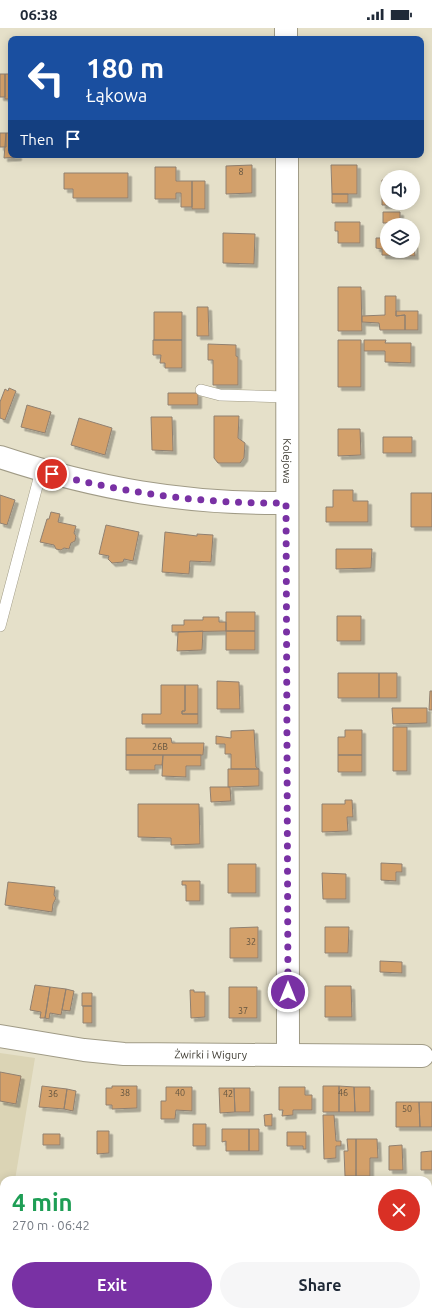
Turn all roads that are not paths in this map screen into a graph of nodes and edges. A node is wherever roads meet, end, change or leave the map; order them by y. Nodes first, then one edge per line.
1 (287, 158) edge
2 (201, 390) dead end
3 (286, 397) junction
4 (0, 457) edge
5 (41, 471) junction
6 (286, 503) junction
7 (0, 626) edge
8 (0, 1036) edge
9 (288, 1055) junction
10 (422, 1056) dead end

1 - 3 street, Kolejowa
2 - 3 lane
3 - 6 street, Kolejowa
4 - 5 street
5 - 6 street
5 - 7 lane
6 - 9 street, Kolejowa
8 - 9 street, Żwirki i Wigury
9 - 10 street, Żwirki i Wigury

